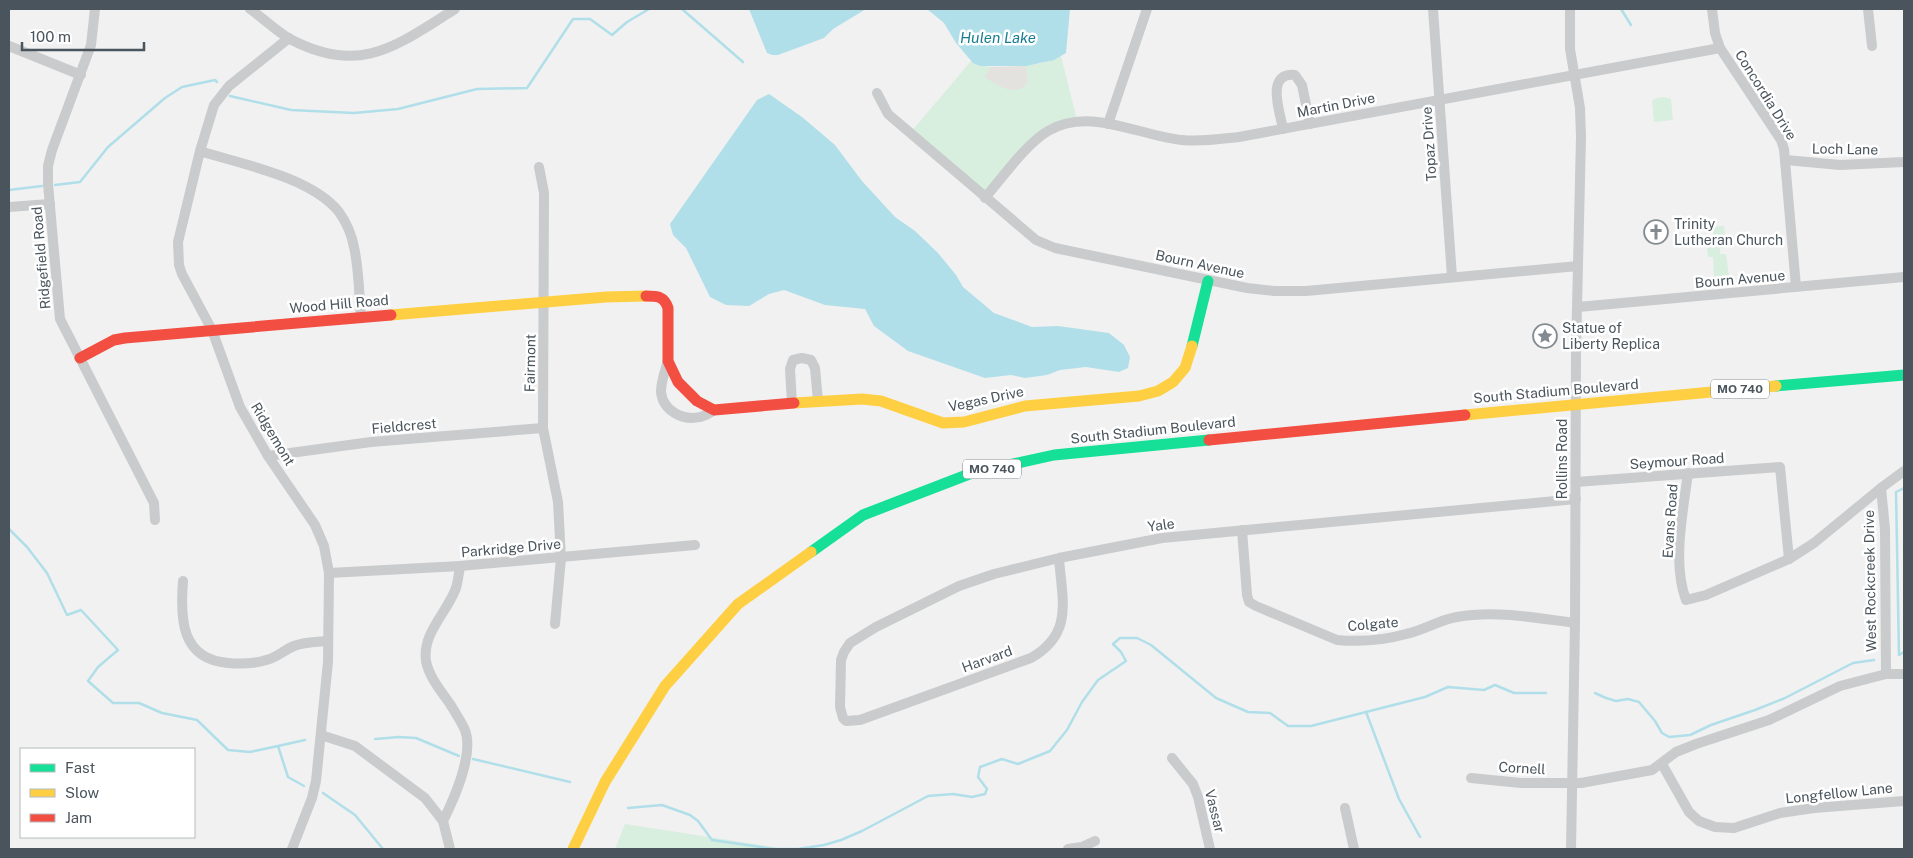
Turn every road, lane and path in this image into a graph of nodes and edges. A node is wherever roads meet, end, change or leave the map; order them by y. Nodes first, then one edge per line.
1 (95, 9) edge
2 (250, 9) edge
3 (455, 9) edge
4 (1147, 9) edge
5 (1433, 9) edge
6 (1570, 9) edge
7 (1712, 9) edge
8 (1868, 9) edge
9 (289, 38) junction
10 (9, 46) edge
11 (1872, 46) dead end
12 (1720, 48) junction
13 (81, 75) junction
14 (1574, 75) junction
15 (877, 93) dead end
16 (1440, 99) junction
17 (1108, 124) junction
18 (1310, 124) junction
19 (1283, 129) junction
20 (200, 151) junction
21 (1786, 160) junction
22 (1904, 162) edge
23 (539, 167) dead end
24 (985, 198) junction
25 (50, 204) junction
26 (9, 207) edge
27 (1578, 266) junction
28 (1452, 277) junction
29 (1904, 277) edge
30 (1208, 281) junction
31 (1796, 287) junction
32 (544, 303) junction
33 (1578, 307) junction
34 (361, 316) junction
35 (212, 330) junction
36 (80, 358) junction
37 (668, 361) junction
38 (1904, 375) edge
39 (818, 401) junction
40 (792, 403) junction
41 (1576, 404) junction
42 (714, 410) junction
43 (543, 428) junction
44 (268, 456) junction
45 (1904, 471) edge
46 (1688, 473) junction
47 (1576, 482) junction
48 (1881, 488) junction
49 (1576, 498) junction
50 (156, 520) dead end
51 (1242, 530) junction
52 (695, 545) dead end
53 (561, 558) junction
54 (1060, 558) junction
55 (1789, 559) junction
56 (460, 566) junction
57 (329, 573) junction
58 (183, 580) dead end
59 (1575, 623) junction
60 (556, 624) dead end
61 (328, 641) junction
62 (1886, 674) junction
63 (1904, 674) edge
64 (846, 721) joint
65 (321, 735) junction
66 (1172, 758) dead end
67 (1662, 764) junction
68 (1471, 778) dead end
69 (1572, 783) junction
70 (1904, 800) edge
71 (1345, 808) dead end
72 (443, 821) junction
73 (1094, 841) dead end
74 (292, 849) edge
75 (450, 849) edge
76 (573, 849) edge
77 (1068, 849) edge
78 (1210, 849) edge
79 (1354, 849) edge
80 (1571, 849) edge

1 - 13 street, Ridgefield Road
2 - 9 street
3 - 9 street
4 - 17 street
5 - 16 street, Topaz Drive
6 - 14 street, Rollins Road
7 - 12 street, Concordia Drive
8 - 11 street
9 - 20 street, Ridgemont
10 - 13 street
12 - 14 street, Martin Drive
12 - 21 street, Concordia Drive
13 - 25 street, Ridgefield Road
14 - 16 street, Martin Drive
14 - 27 street, Rollins Road
15 - 24 street, Bourn Avenue
16 - 18 street, Martin Drive
16 - 28 street, Topaz Drive
17 - 19 street, Martin Drive
17 - 24 street, Martin Drive
18 - 19 street, Martin Drive
18 - 19 street
20 - 34 street
20 - 35 street, Ridgemont
21 - 22 street, Loch Lane
21 - 31 street, Concordia Drive
23 - 32 street, Fairmont
24 - 30 street, Bourn Avenue
25 - 26 street
25 - 36 street, Ridgefield Road
27 - 28 street, Bourn Avenue
27 - 33 street, Rollins Road
28 - 30 street, Bourn Avenue
29 - 31 street, Bourn Avenue
30 - 39 main road, Vegas Drive
31 - 33 street, Bourn Avenue
32 - 34 main road, Wood Hill Road
32 - 37 main road, Wood Hill Road
32 - 43 street, Fairmont
33 - 41 street, Rollins Road
34 - 35 main road, Wood Hill Road
35 - 36 main road, Wood Hill Road
35 - 44 street, Ridgemont
36 - 50 street, Ridgefield Road
37 - 42 main road
37 - 42 street
38 - 41 main road, South Stadium Boulevard / MO 740
39 - 40 main road, Vegas Drive
39 - 40 street
40 - 42 main road, Vegas Drive
41 - 47 street, Rollins Road
41 - 76 main road, South Stadium Boulevard / MO 740
43 - 44 street, Fieldcrest
43 - 53 street, Fairmont
44 - 57 street, Ridgemont
45 - 48 street
46 - 47 street, Seymour Road
46 - 55 street, Seymour Road
46 - 55 street, Evans Road
47 - 49 street, Rollins Road
48 - 55 street
48 - 62 street, West Rockcreek Drive
49 - 51 street, Yale
49 - 59 street, Rollins Road
51 - 54 street, Yale
51 - 59 street, Colgate
52 - 53 street, Parkridge Drive
53 - 56 street, Parkridge Drive
53 - 60 street, Fairmont
54 - 64 street, Harvard
54 - 64 street, Yale
56 - 57 street, Parkridge Drive
56 - 72 street
57 - 61 street, Ridgemont
58 - 61 street
59 - 69 street, Rollins Road
61 - 65 street, Ridgemont
62 - 63 street, Cornell
62 - 67 street, Cornell
65 - 72 street
65 - 74 street, Ridgemont
66 - 78 street, Vassar
67 - 69 street, Cornell
67 - 70 street, Longfellow Lane
68 - 69 street, Cornell
69 - 80 street, Rollins Road
71 - 79 street
72 - 75 street
73 - 77 street

